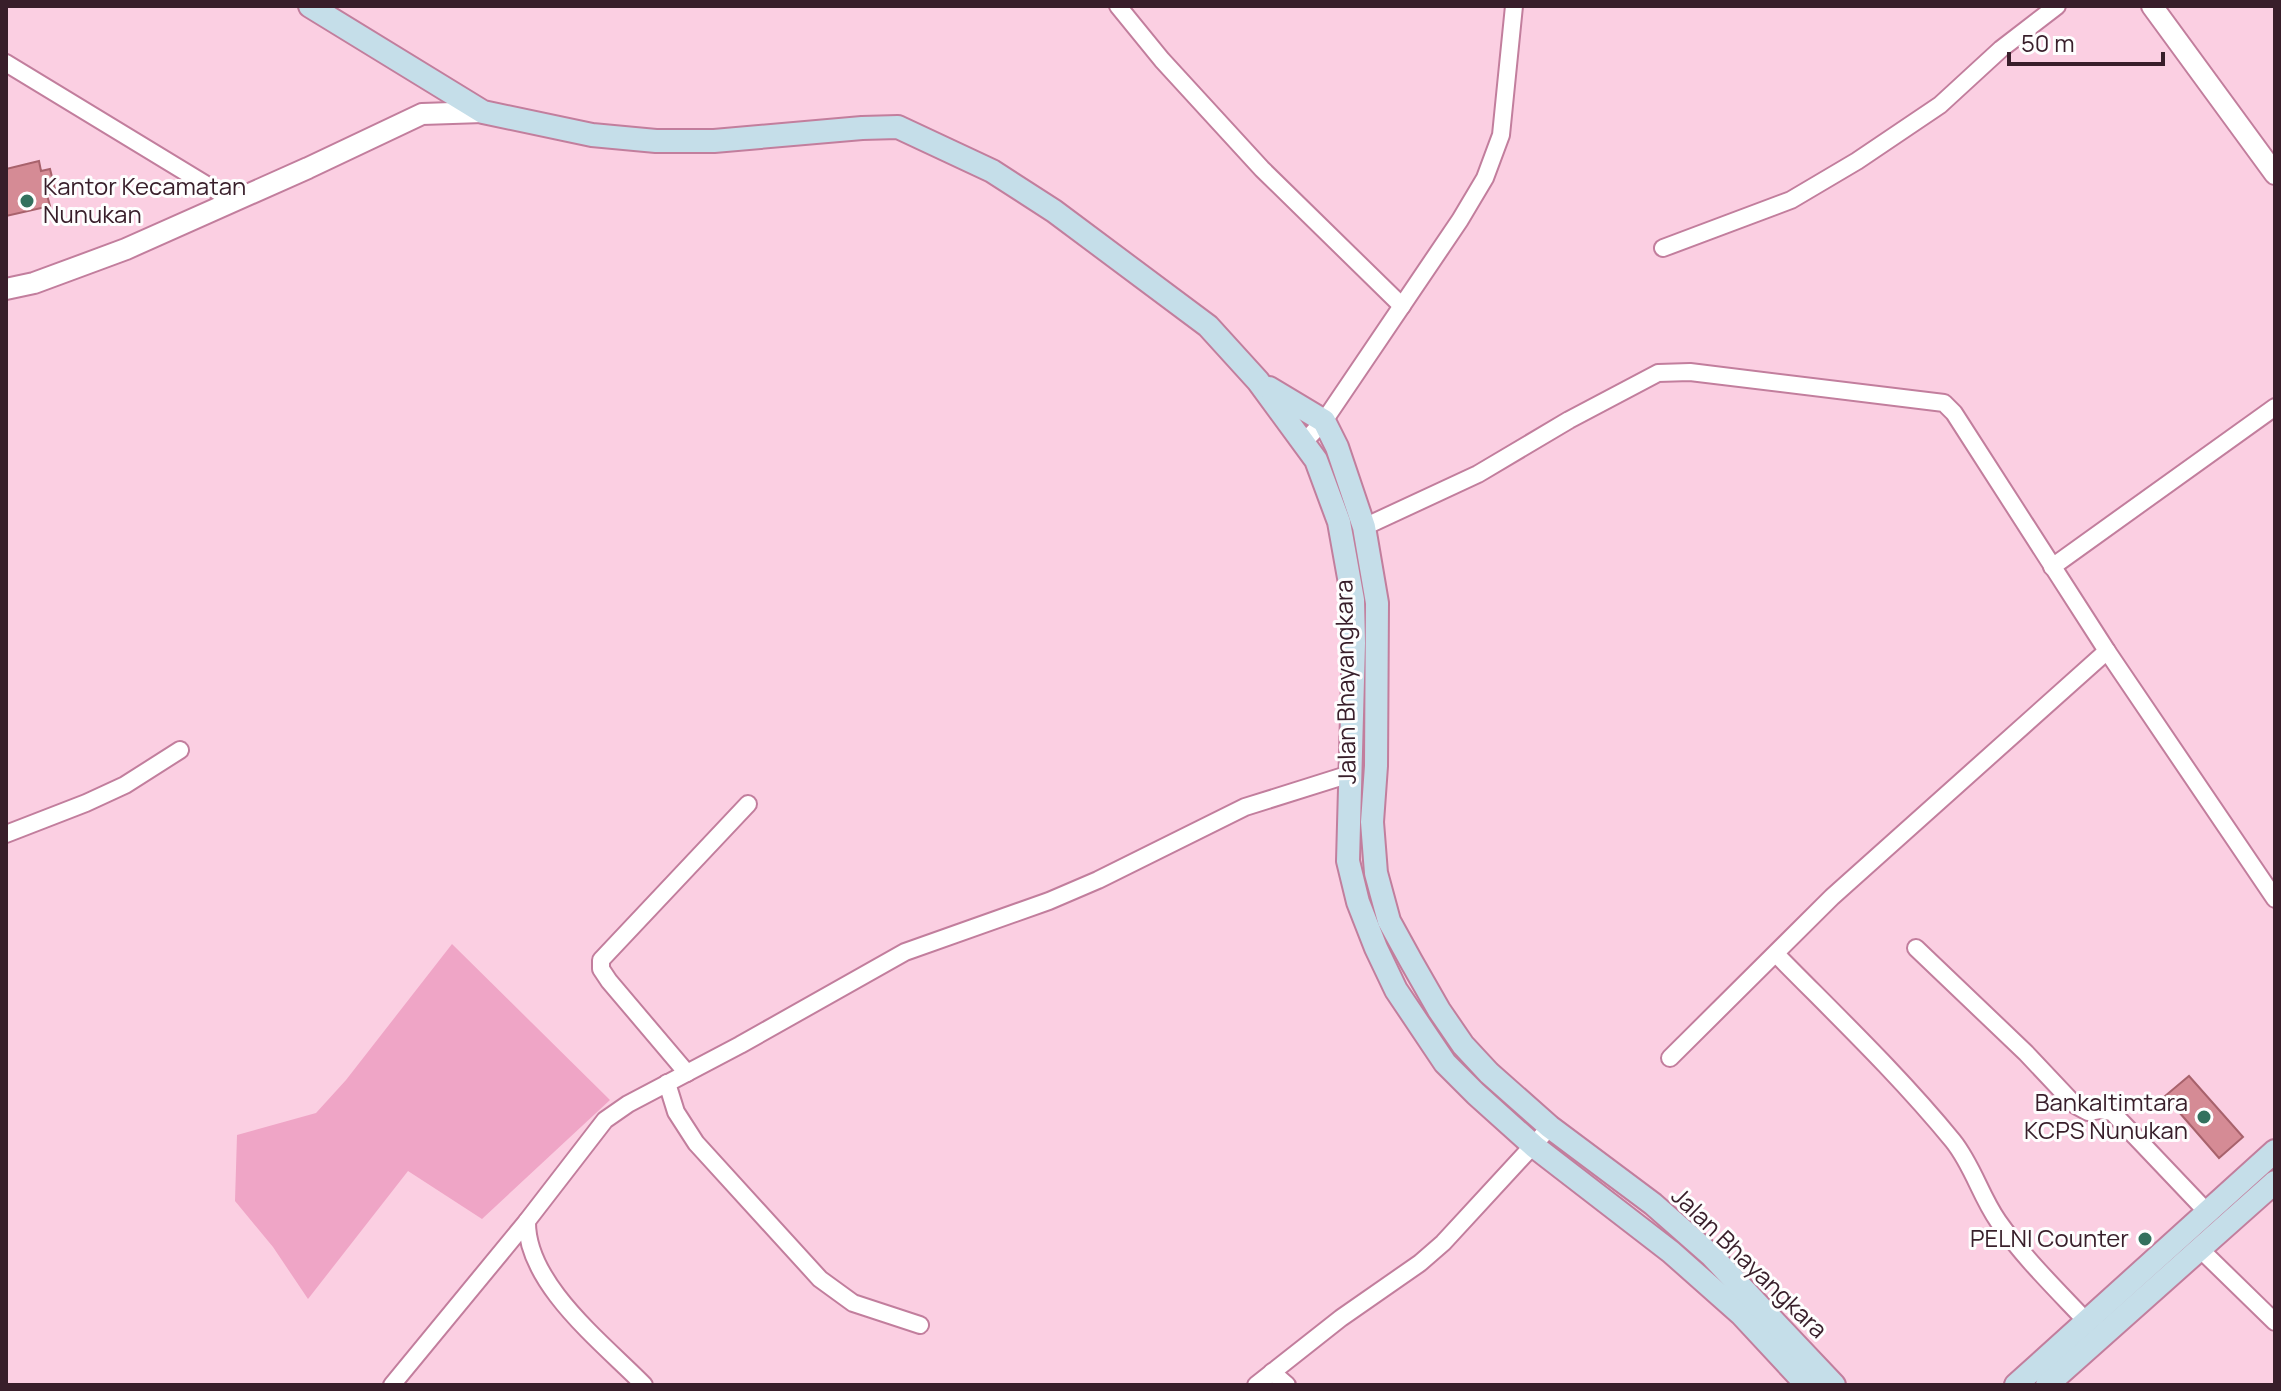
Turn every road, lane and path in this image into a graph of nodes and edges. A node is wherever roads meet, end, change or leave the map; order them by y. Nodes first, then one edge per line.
1 (310, 6) edge
2 (1118, 6) edge
3 (1514, 6) edge
4 (2057, 6) edge
5 (2152, 6) edge
6 (6, 63) edge
7 (483, 112) junction
8 (2275, 174) edge
9 (233, 201) junction
10 (1663, 248) dead end
11 (6, 289) edge
12 (1402, 306) junction
13 (1258, 381) junction
14 (2275, 407) edge
15 (1324, 421) junction
16 (1304, 442) junction
17 (1364, 527) junction
18 (2052, 567) junction
19 (2107, 651) junction
20 (180, 750) dead end
21 (1350, 774) junction
22 (748, 804) dead end
23 (6, 834) edge
24 (2275, 899) edge
25 (1916, 948) dead end
26 (1776, 954) junction
27 (1670, 1058) dead end
28 (687, 1073) junction
29 (667, 1083) junction
30 (1550, 1127) junction
31 (1535, 1147) junction
32 (2275, 1151) edge
33 (2275, 1182) edge
34 (2208, 1213) junction
35 (527, 1221) junction
36 (2199, 1248) junction
37 (2087, 1322) junction
38 (2275, 1322) edge
39 (920, 1325) dead end
40 (1272, 1372) junction
41 (2043, 1379) edge
42 (392, 1385) edge
43 (644, 1385) edge
44 (1256, 1385) edge
45 (1287, 1385) edge
46 (1807, 1385) edge
47 (1834, 1385) edge
48 (2016, 1385) edge

1 - 7 main road
2 - 12 street
3 - 12 street
4 - 10 street
5 - 8 street
6 - 9 street
7 - 9 street
7 - 13 main road
9 - 11 street
12 - 15 street
13 - 15 main road
13 - 16 main road, Jalan Bhayangkara
14 - 18 street
15 - 16 street
15 - 17 main road, Jalan Bhayangkara
16 - 21 main road, Jalan Bhayangkara
17 - 18 street
17 - 30 main road, Jalan Bhayangkara
18 - 19 street
19 - 24 street
19 - 26 street
20 - 23 street
21 - 28 street
21 - 31 main road, Jalan Bhayangkara
22 - 28 street
25 - 34 street
26 - 27 street
26 - 37 street
28 - 29 street
29 - 35 street
29 - 39 street
30 - 31 street
30 - 47 main road, Jalan Bhayangkara
31 - 40 street
31 - 46 main road, Jalan Bhayangkara
32 - 34 main road
33 - 36 main road
34 - 37 main road
35 - 42 street
35 - 43 street
36 - 38 street
36 - 41 main road
37 - 41 main road
40 - 44 street
40 - 45 street
41 - 48 main road

